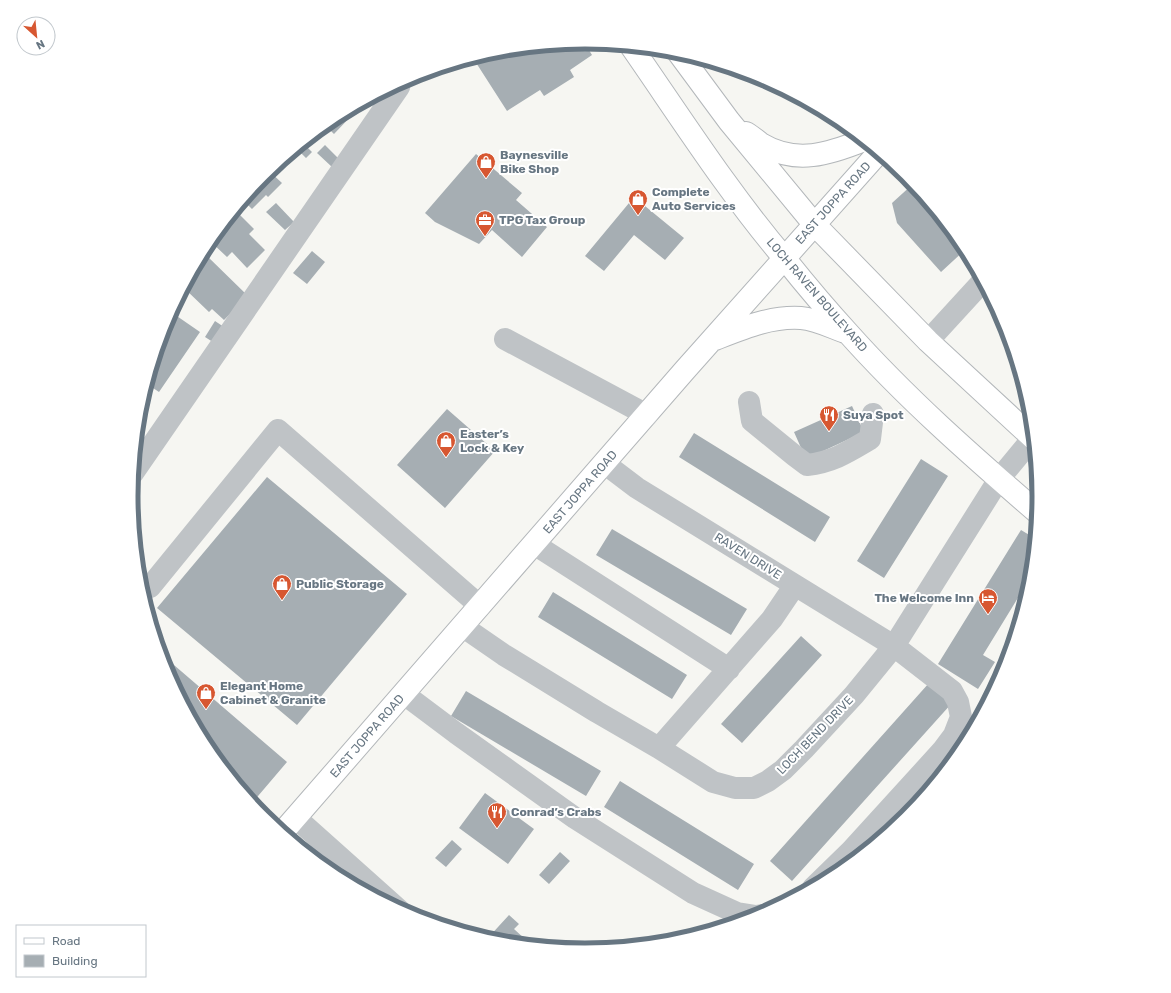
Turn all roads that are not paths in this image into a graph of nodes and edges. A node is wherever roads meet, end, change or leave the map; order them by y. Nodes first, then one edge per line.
1 (635, 52) edge
2 (684, 60) edge
3 (396, 91) edge
4 (729, 121) junction
5 (859, 142) edge
6 (876, 156) edge
7 (814, 224) junction
8 (784, 259) junction
9 (979, 285) edge
10 (848, 333) junction
11 (505, 339) dead end
12 (711, 341) junction
13 (928, 341) junction
14 (749, 402) dead end
15 (873, 414) dead end
16 (647, 415) junction
17 (1028, 435) edge
18 (1030, 443) edge
19 (604, 463) junction
20 (139, 464) edge
21 (998, 479) junction
22 (1033, 508) edge
23 (534, 544) junction
24 (795, 585) junction
25 (150, 587) dead end
26 (480, 606) junction
27 (462, 626) junction
28 (894, 646) junction
29 (729, 669) junction
30 (404, 694) junction
31 (659, 748) junction
32 (289, 825) edge
33 (830, 871) edge
34 (373, 890) edge
35 (745, 914) edge

1 - 8 main road, LOCH RAVEN BOULEVARD
2 - 4 main road
3 - 20 street
4 - 5 main road
4 - 7 main road
6 - 7 main road, EAST JOPPA ROAD
7 - 8 main road, EAST JOPPA ROAD
7 - 13 main road
8 - 10 main road, LOCH RAVEN BOULEVARD
8 - 12 main road, EAST JOPPA ROAD
9 - 13 street
10 - 12 main road
10 - 21 main road, LOCH RAVEN BOULEVARD
11 - 16 street
12 - 16 main road, EAST JOPPA ROAD
13 - 17 main road
14 - 15 street
16 - 19 main road, EAST JOPPA ROAD
18 - 21 street, LOCH BEND DRIVE
19 - 23 main road, EAST JOPPA ROAD
19 - 24 street, RAVEN DRIVE
21 - 22 main road, LOCH RAVEN BOULEVARD
21 - 28 street, LOCH BEND DRIVE
23 - 26 main road, EAST JOPPA ROAD
23 - 29 street
24 - 28 street, RAVEN DRIVE
24 - 29 street
25 - 26 street
26 - 27 main road, EAST JOPPA ROAD
27 - 30 main road, EAST JOPPA ROAD
27 - 31 street, LOCH BEND DRIVE
28 - 31 street, LOCH BEND DRIVE
28 - 33 street, RAVEN DRIVE
29 - 31 street
30 - 32 main road, EAST JOPPA ROAD
30 - 35 street
32 - 34 street

